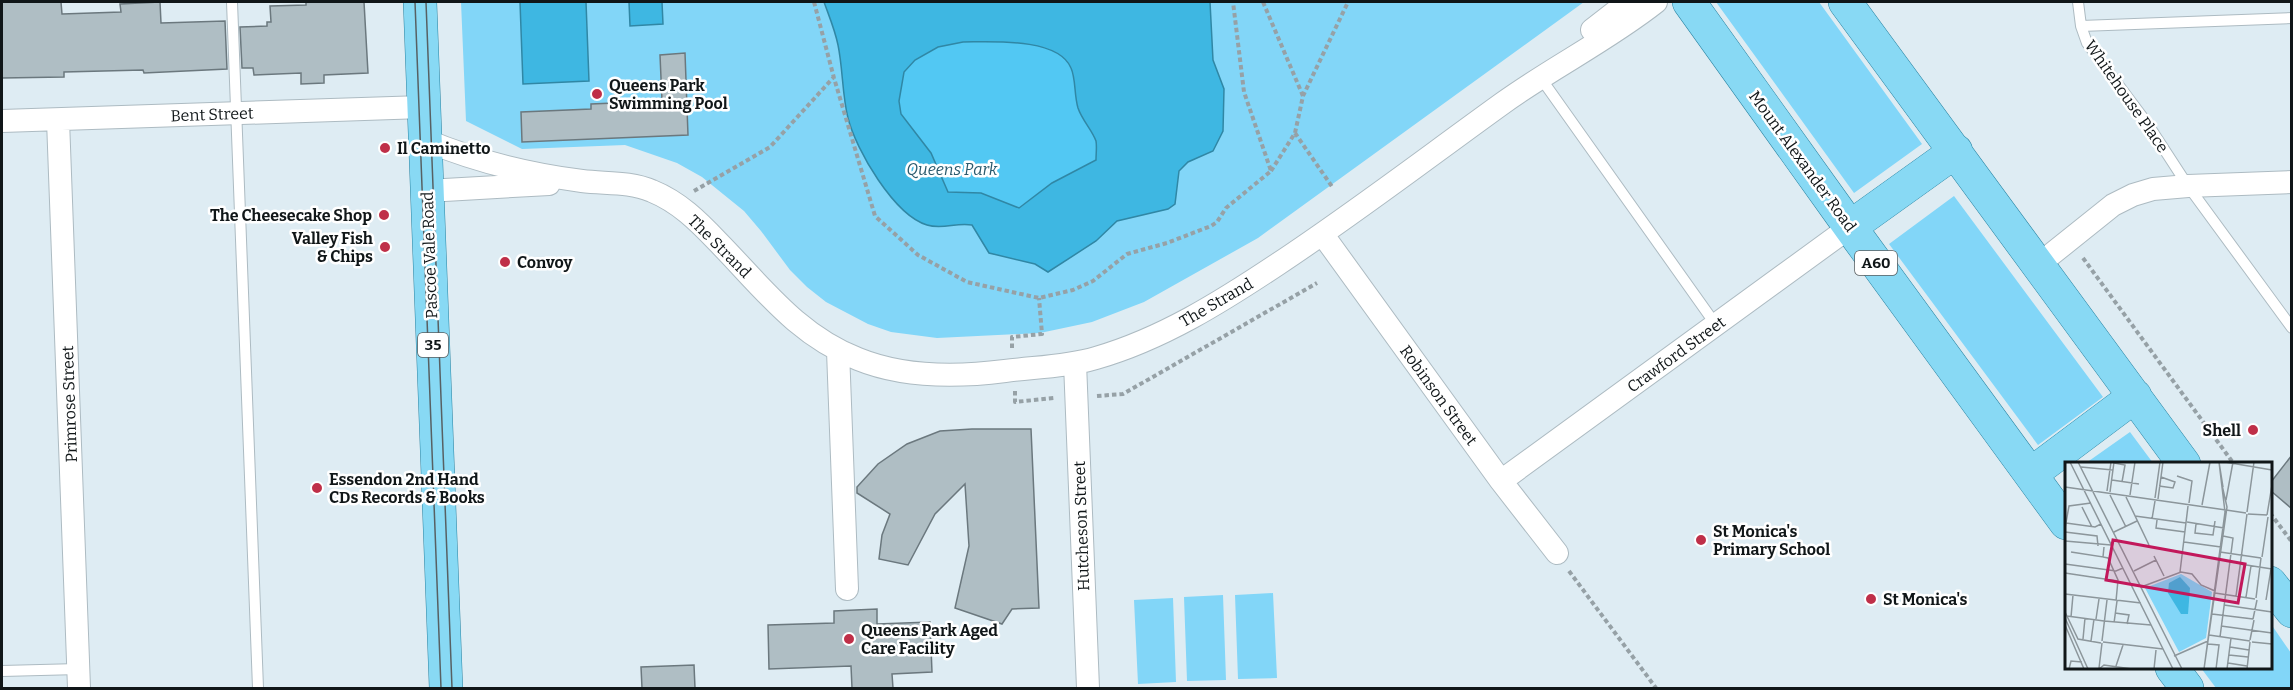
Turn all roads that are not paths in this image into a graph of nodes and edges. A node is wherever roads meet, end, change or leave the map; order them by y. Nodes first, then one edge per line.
1 (232, 2) edge
2 (420, 2) edge
3 (1628, 2) edge
4 (1656, 2) edge
5 (1689, 2) edge
6 (1845, 2) edge
7 (2078, 2) edge
8 (2292, 18) edge
9 (2081, 26) junction
10 (1540, 77) junction
11 (423, 107) junction
12 (236, 113) junction
13 (58, 120) junction
14 (2, 122) edge
15 (425, 140) junction
16 (1956, 151) junction
17 (583, 181) junction
18 (2292, 182) edge
19 (2188, 186) junction
20 (427, 191) junction
21 (1850, 227) junction
22 (1323, 235) junction
23 (2038, 264) junction
24 (1716, 325) junction
25 (2292, 328) edge
26 (838, 351) junction
27 (1075, 363) junction
28 (2135, 396) junction
29 (2183, 462) edge
30 (2031, 474) junction
31 (1501, 480) junction
32 (2065, 520) edge
33 (1557, 553) road end
34 (2272, 584) edge
35 (848, 589) dead end
36 (2292, 611) edge
37 (2173, 669) edge
38 (2, 671) edge
39 (79, 679) edge
40 (258, 688) edge
41 (446, 688) edge
42 (1088, 688) edge
43 (2187, 688) edge

1 - 12 lane
2 - 11 main road, Pascoe Vale Road / 35
3 - 10 street, The Strand
4 - 10 street, The Strand
5 - 21 main road, Mount Alexander Road / A60
6 - 16 main road
7 - 9 lane, Whitehouse Place
8 - 9 lane
9 - 19 lane, Whitehouse Place
10 - 22 street, The Strand
10 - 24 lane
11 - 12 street, Bent Street
11 - 15 main road, Pascoe Vale Road / 35
12 - 13 street, Bent Street
12 - 40 lane
13 - 14 street, Bent Street
13 - 39 street, Primrose Street
15 - 17 street, The Strand
15 - 20 main road, Pascoe Vale Road / 35
16 - 21 main road
16 - 23 main road
17 - 20 street, The Strand
17 - 26 street, The Strand
18 - 19 street
19 - 23 street
19 - 25 lane, Whitehouse Place
20 - 41 main road, Pascoe Vale Road / 35
21 - 24 street, Crawford Street
21 - 30 main road, Mount Alexander Road / A60
22 - 27 street, The Strand
22 - 31 street, Robinson Street
23 - 28 main road
24 - 31 street, Crawford Street
26 - 27 street, The Strand
26 - 35 street
27 - 42 street, Hutcheson Street
28 - 29 main road
28 - 30 main road
30 - 32 main road, Mount Alexander Road / A60
31 - 33 street, Robinson Street
34 - 36 main road
37 - 43 main road
38 - 39 lane

